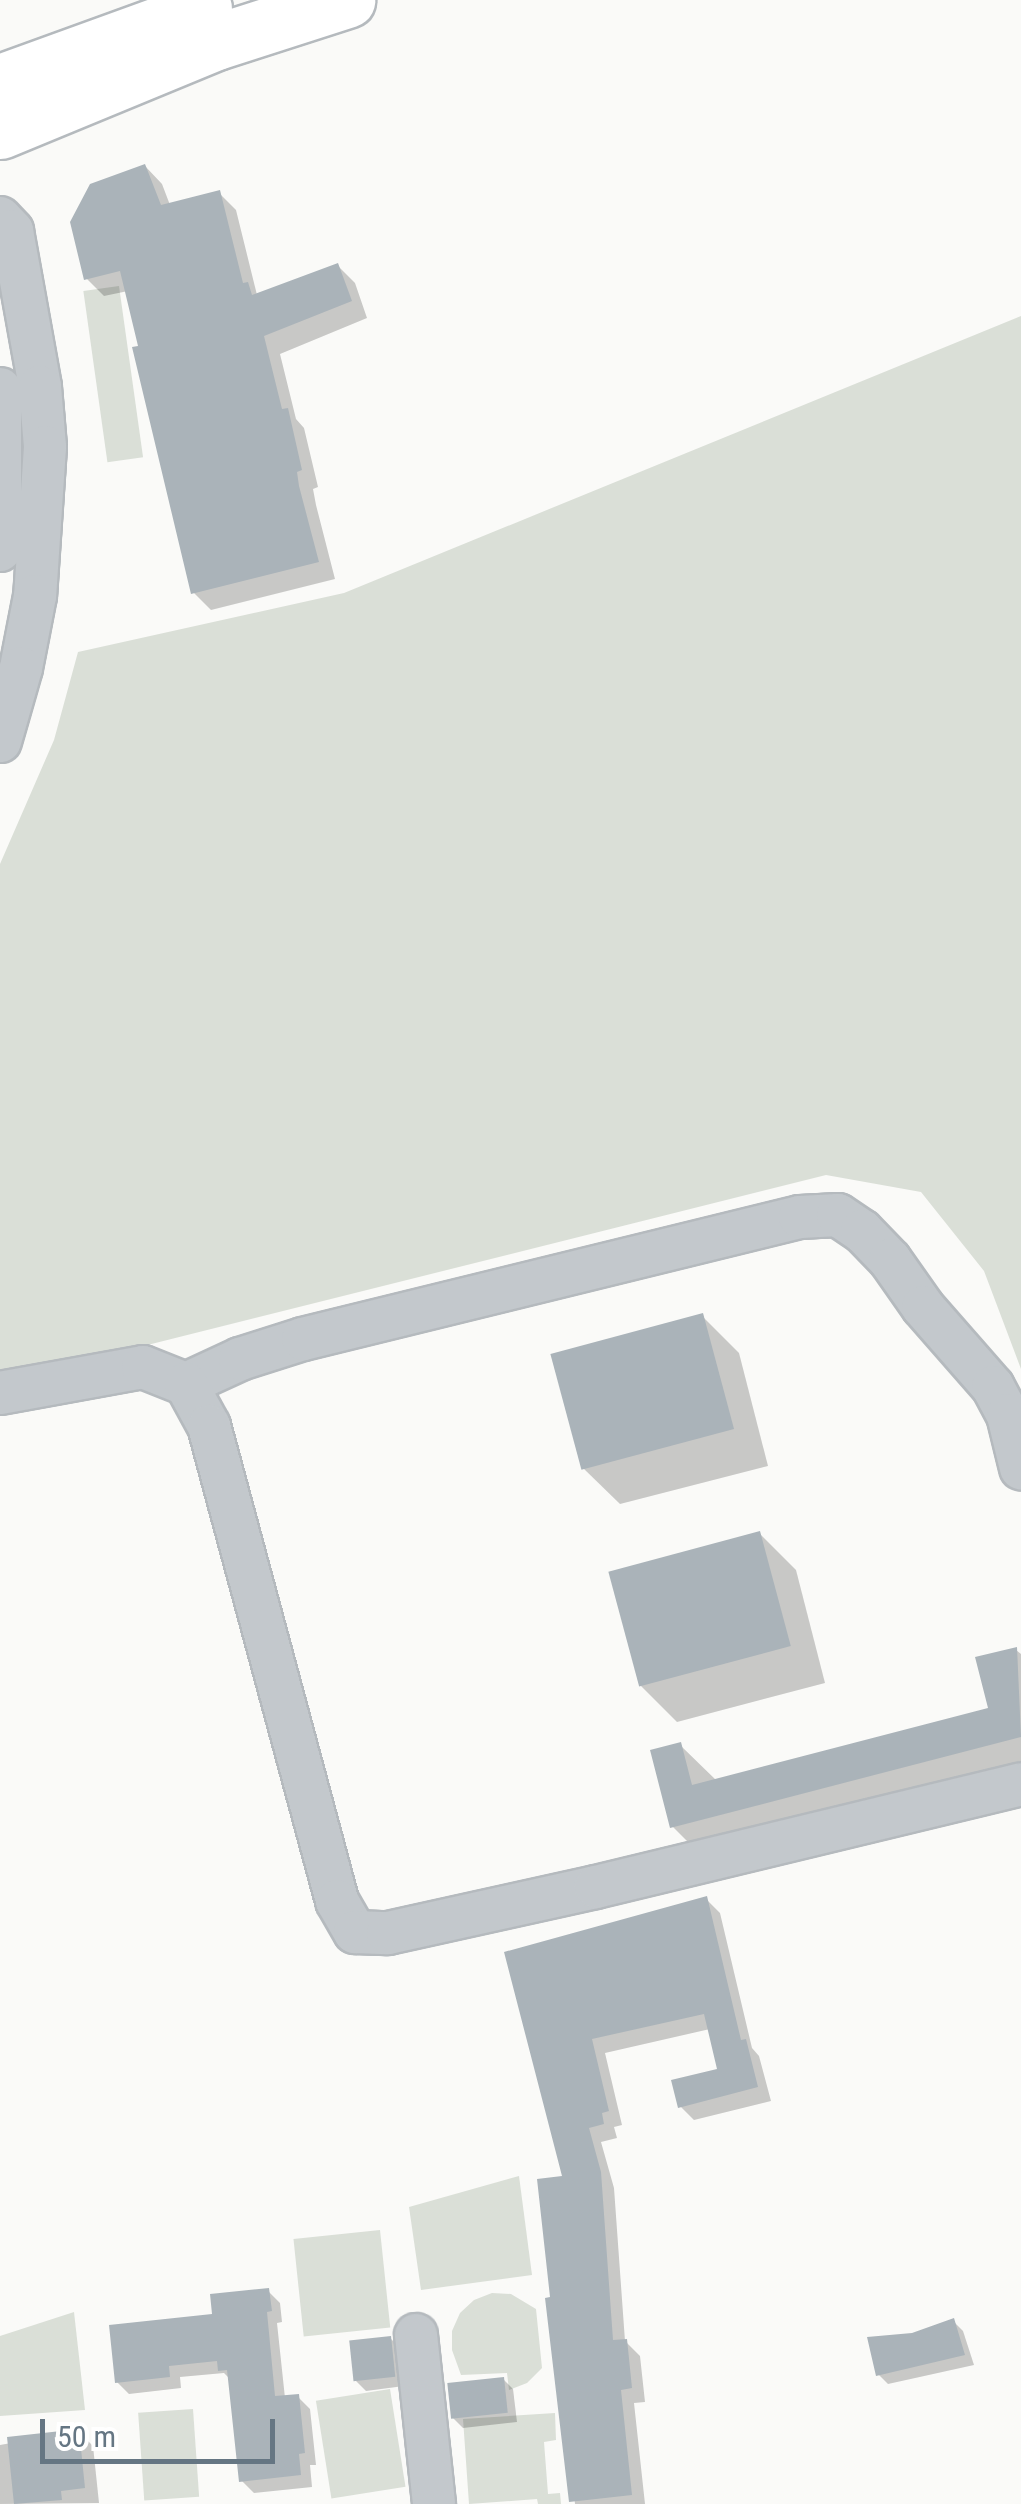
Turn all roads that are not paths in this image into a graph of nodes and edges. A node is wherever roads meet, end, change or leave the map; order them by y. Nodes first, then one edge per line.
1 (231, 0) edge
2 (347, 0) edge
3 (0, 82) edge
4 (0, 130) edge
5 (0, 218) edge
6 (0, 389) edge
7 (0, 550) edge
8 (0, 740) edge
9 (186, 1384) junction
10 (0, 1393) edge
11 (1021, 1468) edge
12 (1021, 1784) edge
13 (416, 2336) dead end
14 (434, 2504) edge

1 - 3 main road
2 - 4 main road
5 - 8 street
6 - 7 street
9 - 10 street
9 - 11 street
9 - 12 street
13 - 14 street

